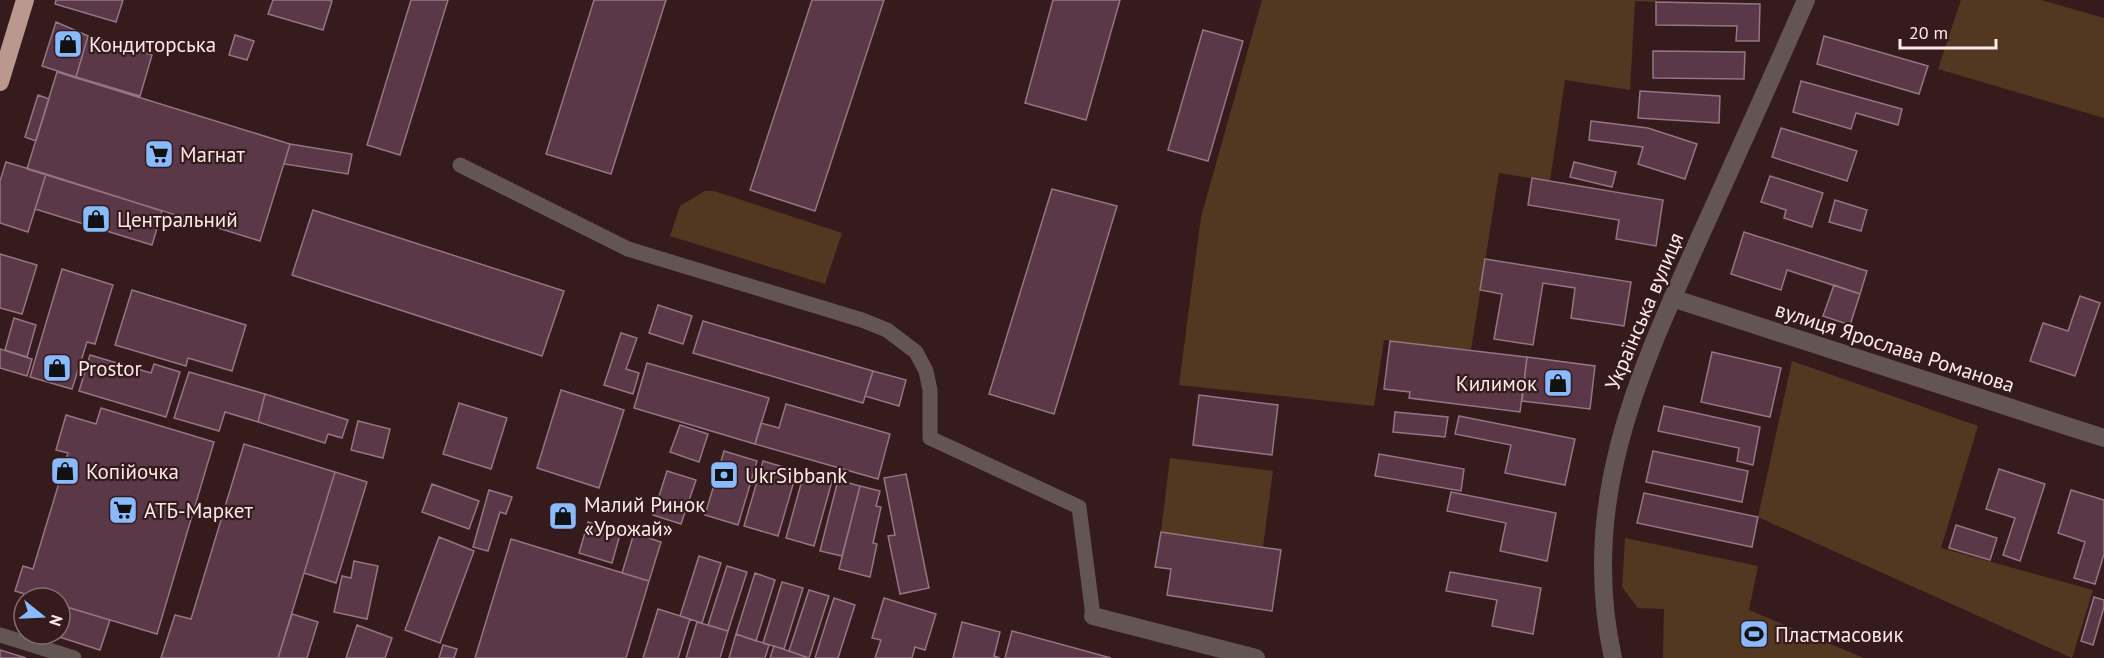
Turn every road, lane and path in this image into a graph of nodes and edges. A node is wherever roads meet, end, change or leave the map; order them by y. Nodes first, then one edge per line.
1 (25, 0) edge
2 (1806, 0) edge
3 (0, 82) edge
4 (460, 165) dead end
5 (1672, 298) junction
6 (2104, 438) edge
7 (1093, 616) joint
8 (0, 634) edge
9 (74, 658) edge
10 (1256, 658) edge
11 (1613, 658) edge

1 - 3 highway
2 - 5 street, Українська вулиця
4 - 7 lane
5 - 6 street, вулиця Ярослава Романова
5 - 11 street, Українська вулиця
7 - 10 street
8 - 9 lane

